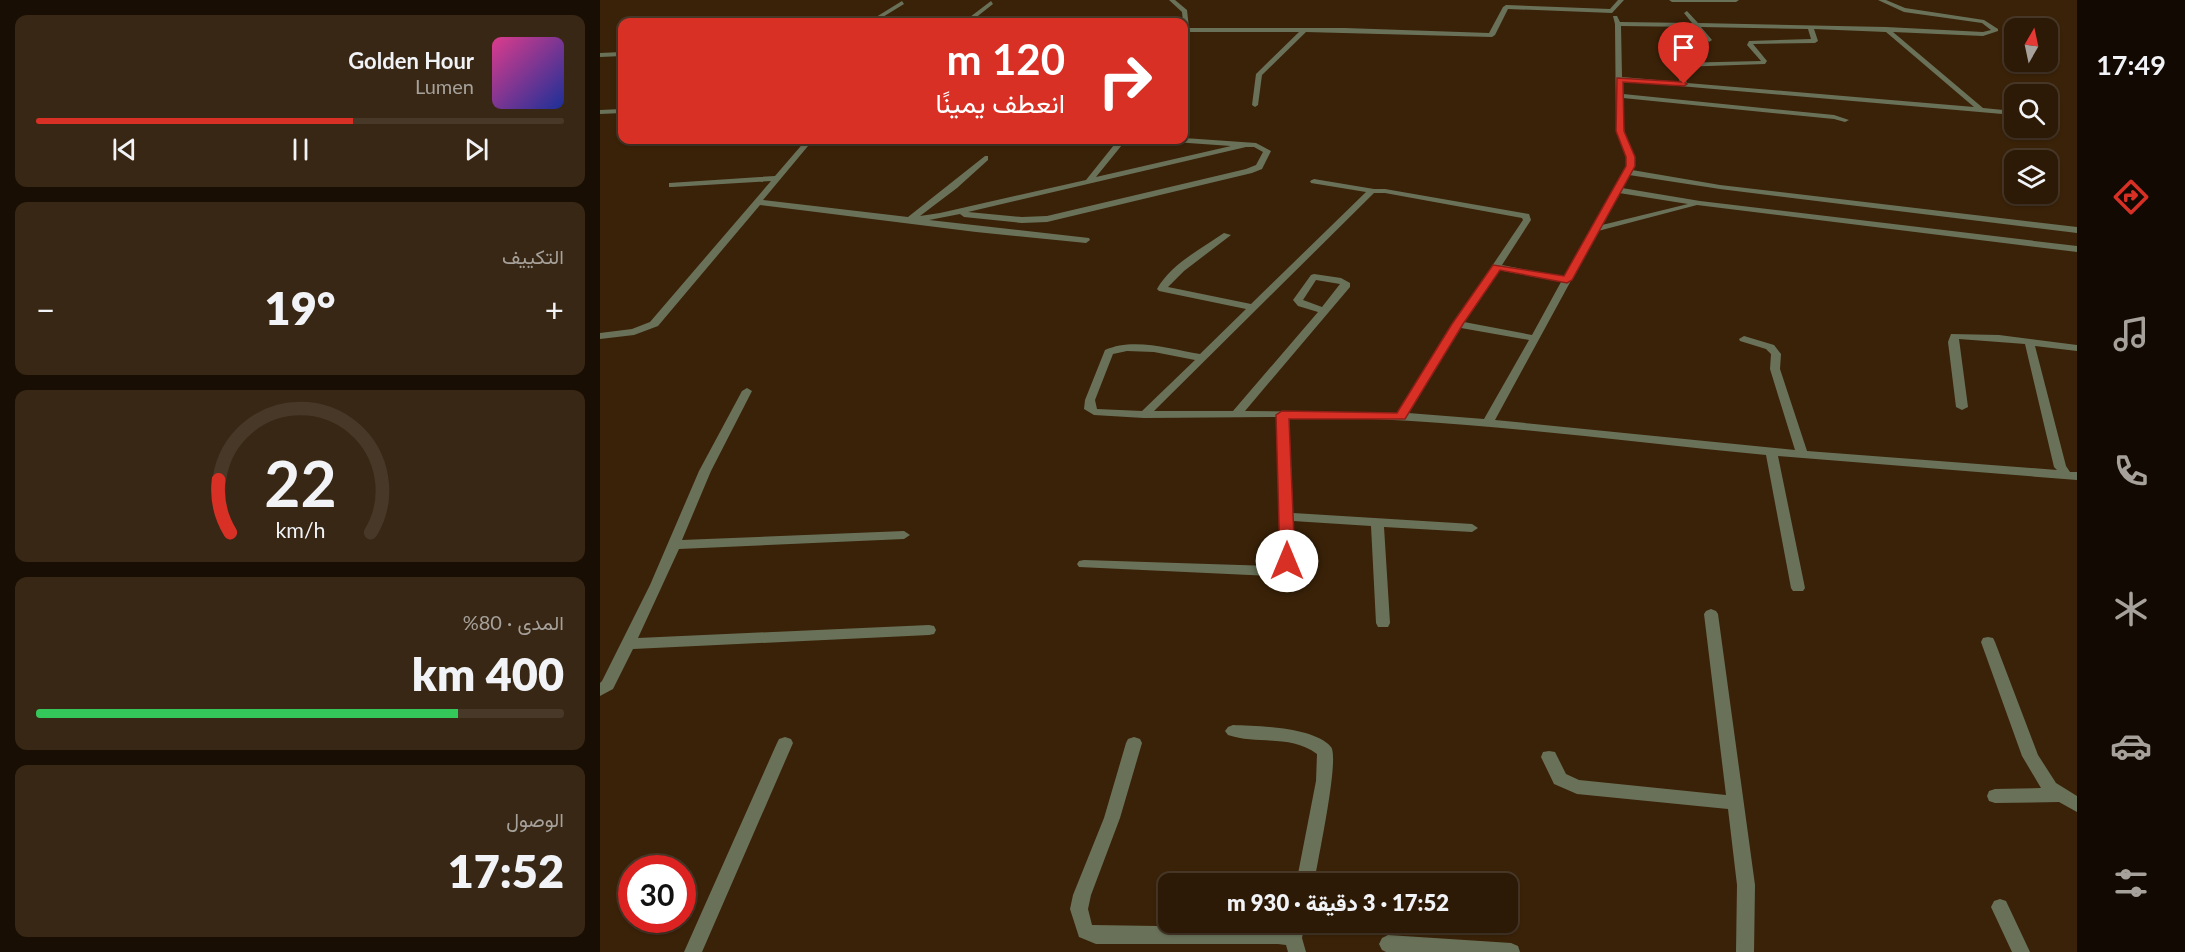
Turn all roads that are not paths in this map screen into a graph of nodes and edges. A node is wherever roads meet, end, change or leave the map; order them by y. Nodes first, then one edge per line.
1 (1172, 0) edge
2 (1621, 0) edge
3 (1672, 0) edge
4 (1736, 0) edge
5 (1881, 0) edge
6 (902, 3) dead end
7 (991, 3) dead end
8 (1612, 11) junction
9 (1687, 13) dead end
10 (878, 18) edge
11 (972, 18) edge
12 (1185, 18) edge
13 (1618, 24) junction
14 (1699, 25) junction
15 (1810, 27) junction
16 (1188, 29) edge
17 (1886, 29) junction
18 (1304, 30) junction
19 (1709, 40) dead end
20 (618, 54) edge
21 (600, 55) edge
22 (1619, 79) junction
23 (1684, 84) junction
24 (1620, 96) junction
25 (1255, 105) dead end
26 (1981, 110) junction
27 (618, 111) edge
28 (600, 112) edge
29 (2004, 112) edge
30 (1845, 120) dead end
31 (1188, 141) edge
32 (807, 144) edge
33 (1119, 144) edge
34 (1248, 144) junction
35 (985, 158) dead end
36 (1628, 172) junction
37 (777, 178) junction
38 (1088, 182) junction
39 (1314, 182) dead end
40 (672, 185) dead end
41 (1619, 190) junction
42 (1374, 191) junction
43 (758, 202) junction
44 (1854, 202) junction
45 (1700, 203) junction
46 (954, 213) junction
47 (910, 220) junction
48 (1852, 222) junction
49 (1596, 229) junction
50 (2077, 230) edge
51 (1227, 235) dead end
52 (1086, 240) dead end
53 (2077, 249) edge
54 (1497, 267) junction
55 (1567, 280) junction
56 (1255, 308) junction
57 (1324, 311) junction
58 (1458, 324) junction
59 (600, 336) edge
60 (1534, 338) junction
61 (1744, 339) dead end
62 (2029, 341) junction
63 (2077, 348) edge
64 (1203, 358) junction
65 (747, 391) dead end
66 (1962, 407) dead end
67 (1237, 414) junction
68 (1144, 415) junction
69 (1282, 415) junction
70 (1401, 416) junction
71 (1488, 423) junction
72 (1771, 452) junction
73 (1802, 454) junction
74 (2071, 475) edge
75 (1287, 517) junction
76 (1377, 522) junction
77 (1472, 528) dead end
78 (904, 535) dead end
79 (675, 545) junction
80 (1084, 564) dead end
81 (1798, 588) dead end
82 (1711, 614) dead end
83 (1383, 623) dead end
84 (929, 630) dead end
85 (1988, 642) dead end
86 (627, 644) junction
87 (600, 690) edge
88 (1233, 731) dead end
89 (785, 743) dead end
90 (1134, 743) dead end
91 (1550, 757) dead end
92 (2060, 795) junction
93 (1995, 796) dead end
94 (1736, 803) junction
95 (2077, 805) edge
96 (1307, 873) edge
97 (2000, 907) dead end
98 (1295, 938) edge
99 (1388, 944) dead end
100 (693, 952) edge
101 (1511, 952) edge
102 (1745, 952) edge
103 (2021, 952) edge

1 - 12 street
2 - 8 street
3 - 4 street
5 - 17 street
6 - 10 street
7 - 11 street
8 - 13 street
8 - 18 street
9 - 14 street
13 - 14 street
13 - 22 street
14 - 15 street
14 - 19 street
15 - 17 street
15 - 23 street
16 - 18 street
17 - 26 street
18 - 25 street
20 - 21 street
22 - 23 street
22 - 24 street
23 - 26 street
24 - 30 street
24 - 36 street
26 - 29 street
27 - 28 street
31 - 34 street
32 - 37 street
33 - 38 street
34 - 38 street
34 - 46 street
35 - 47 street
36 - 41 street
36 - 44 street
37 - 40 street
37 - 43 street
38 - 46 street
39 - 42 street
41 - 45 street
41 - 49 street
42 - 54 street
42 - 56 street
43 - 47 street
43 - 59 street
44 - 48 street
44 - 50 street
45 - 48 street
45 - 49 street
46 - 47 street
47 - 52 street
48 - 53 street
49 - 55 street
51 - 56 street
54 - 55 street
54 - 58 street
55 - 60 street
56 - 64 street
57 - 57 street
57 - 67 street
58 - 60 street
58 - 70 street
60 - 71 street
61 - 73 street
62 - 63 street
62 - 66 street
62 - 74 street
64 - 68 street
64 - 68 street
65 - 79 street
67 - 68 street
67 - 69 street
69 - 70 street
69 - 75 street
70 - 71 street
71 - 72 street
72 - 73 street
72 - 81 street
73 - 74 street
75 - 76 street
75 - 80 street
76 - 77 street
76 - 83 street
78 - 79 street
79 - 86 street
82 - 94 street
84 - 86 street
85 - 92 street
86 - 87 street
88 - 96 street
89 - 100 street
90 - 98 street
91 - 94 street
92 - 93 street
92 - 95 street
94 - 102 street
97 - 103 street
99 - 101 street

